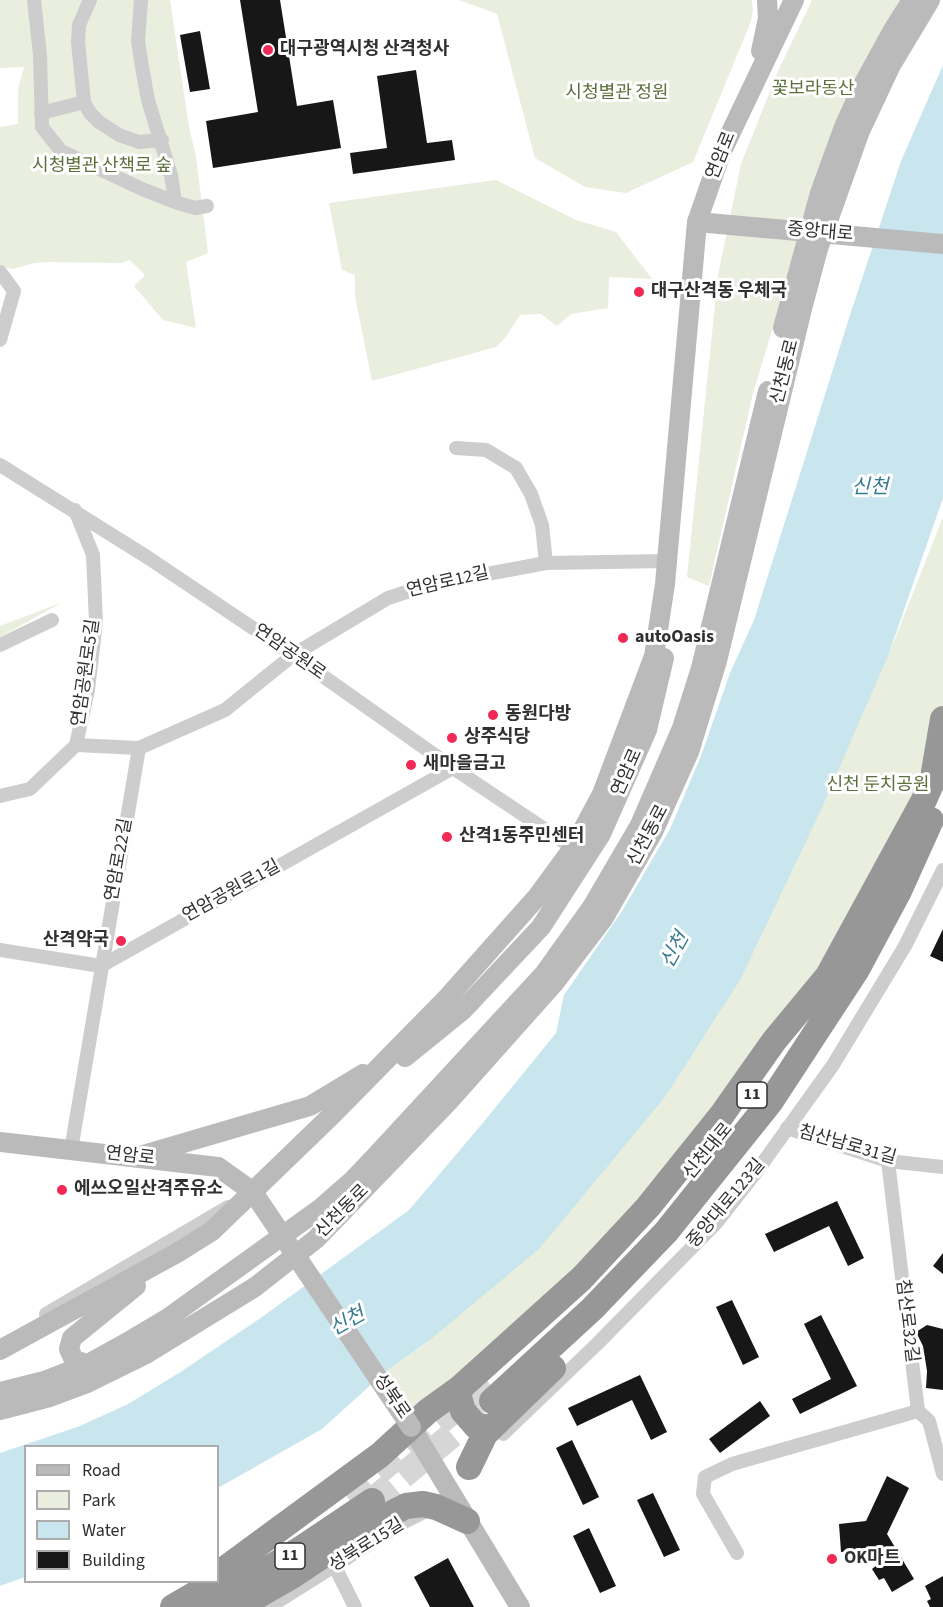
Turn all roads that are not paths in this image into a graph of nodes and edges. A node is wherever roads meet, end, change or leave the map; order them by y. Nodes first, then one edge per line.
1 (34, 0) edge
2 (90, 0) edge
3 (141, 0) edge
4 (767, 0) edge
5 (794, 0) edge
6 (912, 0) edge
7 (930, 0) edge
8 (754, 83) junction
9 (84, 102) junction
10 (41, 113) junction
11 (162, 140) junction
12 (174, 202) junction
13 (201, 207) dead end
14 (697, 222) junction
15 (943, 244) edge
16 (0, 272) edge
17 (687, 324) junction
18 (0, 340) edge
19 (456, 448) dead end
20 (0, 465) edge
21 (75, 510) junction
22 (667, 561) junction
23 (546, 563) junction
24 (52, 620) dead end
25 (0, 645) edge
26 (292, 655) junction
27 (943, 719) edge
28 (76, 745) junction
29 (139, 748) junction
30 (943, 757) edge
31 (453, 768) junction
32 (938, 788) edge
33 (0, 796) edge
34 (573, 848) junction
35 (943, 870) edge
36 (0, 950) edge
37 (101, 966) junction
38 (844, 971) junction
39 (388, 1058) junction
40 (334, 1113) junction
41 (787, 1128) junction
42 (0, 1142) edge
43 (71, 1150) junction
44 (136, 1157) junction
45 (888, 1161) junction
46 (943, 1167) edge
47 (253, 1192) junction
48 (177, 1253) junction
49 (0, 1341) edge
50 (0, 1350) edge
51 (88, 1364) junction
52 (460, 1388) junction
53 (491, 1391) tunnel mouth
54 (0, 1392) edge
55 (0, 1410) edge
56 (943, 1414) edge
57 (924, 1416) junction
58 (411, 1427) junction
59 (491, 1428) junction
60 (943, 1474) edge
61 (453, 1482) junction
62 (348, 1488) junction
63 (370, 1513) junction
64 (467, 1521) joint
65 (736, 1553) dead end
66 (334, 1567) junction
67 (219, 1573) edge
68 (219, 1580) edge
69 (206, 1583) edge
70 (215, 1583) edge
71 (188, 1605) edge
72 (238, 1607) edge
73 (269, 1607) edge
74 (355, 1607) edge
75 (520, 1607) edge

1 - 10 street
2 - 9 street
3 - 11 street
4 - 8 main road
5 - 8 main road, 연암로
6 - 51 main road, 신천동로
7 - 55 main road, 신천동로
8 - 14 main road, 연암로
9 - 10 street
9 - 11 street
10 - 12 street
11 - 12 street
12 - 13 street
14 - 15 main road, 중앙대로, bridge
14 - 17 main road, 연암로
16 - 18 street
17 - 22 main road, 연암로
17 - 40 main road, 연암로
19 - 23 street
20 - 21 street, 연암공원로
21 - 26 street, 연암공원로
21 - 28 street, 연암공원로5길
22 - 23 street, 연암로12길
22 - 34 main road, 연암로
23 - 26 street, 연암로12길
24 - 25 street
26 - 29 street
26 - 31 street, 연암공원로
27 - 32 highway
28 - 29 street
28 - 33 street, 연암공원로5길
29 - 37 street, 연암로22길
30 - 32 highway, 신천대로 / 11
31 - 34 street, 연암공원로
31 - 37 street, 연암공원로1길
32 - 38 highway, 신천대로 / 11
34 - 39 main road, 연암로
35 - 41 street, 중앙대로123길
36 - 37 street
37 - 43 street, 연암로22길
38 - 52 highway
38 - 53 highway, 신천대로 / 11
38 - 59 highway
39 - 40 main road
39 - 44 main road
40 - 47 main road
41 - 45 street, 침산남로31길
41 - 61 street, 중앙대로123길
42 - 43 main road, 연암로
43 - 44 main road, 연암로
44 - 47 main road, 연암로
45 - 46 street, 침산남로31길
45 - 57 street, 침산로32길
47 - 48 main road
47 - 49 street
47 - 58 main road, 성북로, bridge
48 - 50 main road
48 - 51 main road
51 - 54 main road, 신천동로
52 - 58 highway
52 - 59 highway
56 - 57 street
57 - 60 street, 침산로32길
57 - 65 street
58 - 61 main road, 성북로
58 - 62 highway
59 - 61 highway
61 - 63 highway
61 - 64 highway
61 - 66 street, 성북로15길
62 - 63 highway
62 - 67 highway
62 - 68 highway, 11
63 - 71 highway, 11
63 - 72 highway
64 - 75 main road
66 - 73 street, 성북로15길
66 - 74 street
69 - 71 highway
70 - 71 highway, 11

